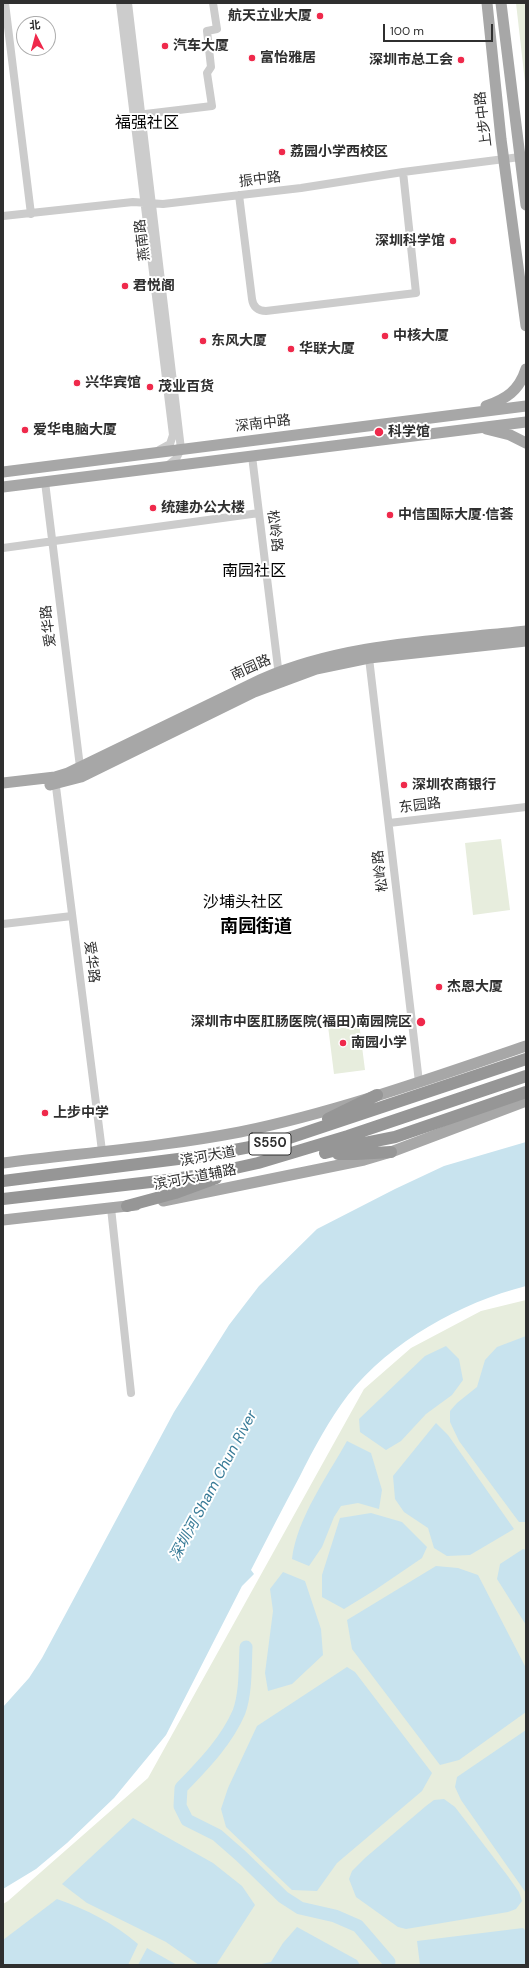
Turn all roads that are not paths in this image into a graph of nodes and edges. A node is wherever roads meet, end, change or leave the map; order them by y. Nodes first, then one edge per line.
1 (5, 3) edge
2 (120, 3) edge
3 (128, 3) edge
4 (213, 3) edge
5 (487, 3) edge
6 (501, 3) edge
7 (138, 115) junction
8 (520, 157) junction
9 (504, 159) junction
10 (403, 172) junction
11 (240, 195) junction
12 (148, 202) junction
13 (526, 205) edge
14 (31, 214) junction
15 (3, 216) edge
16 (526, 326) edge
17 (526, 369) edge
18 (526, 406) edge
19 (469, 413) junction
20 (526, 422) edge
21 (477, 427) junction
22 (526, 444) edge
23 (181, 449) junction
24 (152, 453) junction
25 (252, 456) junction
26 (165, 467) junction
27 (3, 472) edge
28 (45, 482) junction
29 (3, 487) edge
30 (259, 513) junction
31 (52, 541) junction
32 (3, 548) edge
33 (526, 631) edge
34 (526, 641) edge
35 (369, 658) junction
36 (279, 676) junction
37 (80, 767) junction
38 (55, 781) junction
39 (3, 783) edge
40 (3, 790) edge
41 (526, 807) edge
42 (389, 823) junction
43 (72, 916) junction
44 (3, 924) edge
45 (526, 1046) edge
46 (526, 1059) edge
47 (526, 1076) edge
48 (419, 1082) junction
49 (526, 1092) edge
50 (377, 1095) junction
51 (526, 1101) edge
52 (277, 1142) junction
53 (102, 1151) junction
54 (392, 1152) junction
55 (325, 1153) junction
56 (279, 1158) junction
57 (258, 1163) junction
58 (3, 1164) edge
59 (3, 1181) edge
60 (3, 1199) edge
61 (127, 1206) junction
62 (111, 1208) junction
63 (3, 1220) edge
64 (132, 1393) dead end

1 - 14 street
2 - 7 street, 燕南路
3 - 7 street, 燕南路
4 - 7 street
5 - 9 main road, 上步中路
6 - 8 main road
7 - 12 street, 燕南路
8 - 9 street, 振中路
8 - 13 main road
9 - 10 street, 振中路
9 - 16 main road, 上步中路
10 - 11 street, 振中路
10 - 11 street
11 - 12 street, 振中路
12 - 14 street, 振中路
12 - 23 street, 燕南路
12 - 24 street, 燕南路
14 - 15 street, 振中路
17 - 19 main road
18 - 19 main road, 深南中路
19 - 23 main road, 深南中路
20 - 21 main road
21 - 22 main road
21 - 25 main road
23 - 24 main road, 深南中路
23 - 26 street
24 - 27 main road, 深南中路
25 - 26 main road
25 - 30 street, 松岭路
26 - 28 main road
28 - 29 main road
28 - 31 street, 爱华路
30 - 31 street
30 - 36 street, 松岭路
31 - 32 street
31 - 37 street, 爱华路
33 - 36 main road, 南园路
34 - 35 main road, 南园路
35 - 36 main road, 南园路
35 - 42 street, 松岭路
36 - 37 main road, 南园路
36 - 38 main road, 南园路
37 - 38 main road, 南园路
38 - 39 main road, 南园路
38 - 40 main road, 南园路
38 - 43 street, 爱华路
41 - 42 street, 东园路
42 - 48 street, 松岭路
43 - 44 street
43 - 53 street, 爱华路
45 - 48 main road
46 - 52 highway, 滨河大道 / S550
47 - 56 highway, 滨河大道 / S550
48 - 50 main road
49 - 55 highway
50 - 52 highway
50 - 53 main road
51 - 54 main road, 滨河大道辅路
52 - 59 highway, 滨河大道 / S550
53 - 58 main road
54 - 55 highway
54 - 61 main road, 滨河大道辅路
55 - 56 highway
56 - 57 highway, 滨河大道 / S550
57 - 60 highway, 滨河大道 / S550
57 - 61 highway
61 - 62 main road, 滨河大道辅路
62 - 63 main road, 滨河大道辅路
62 - 64 street

